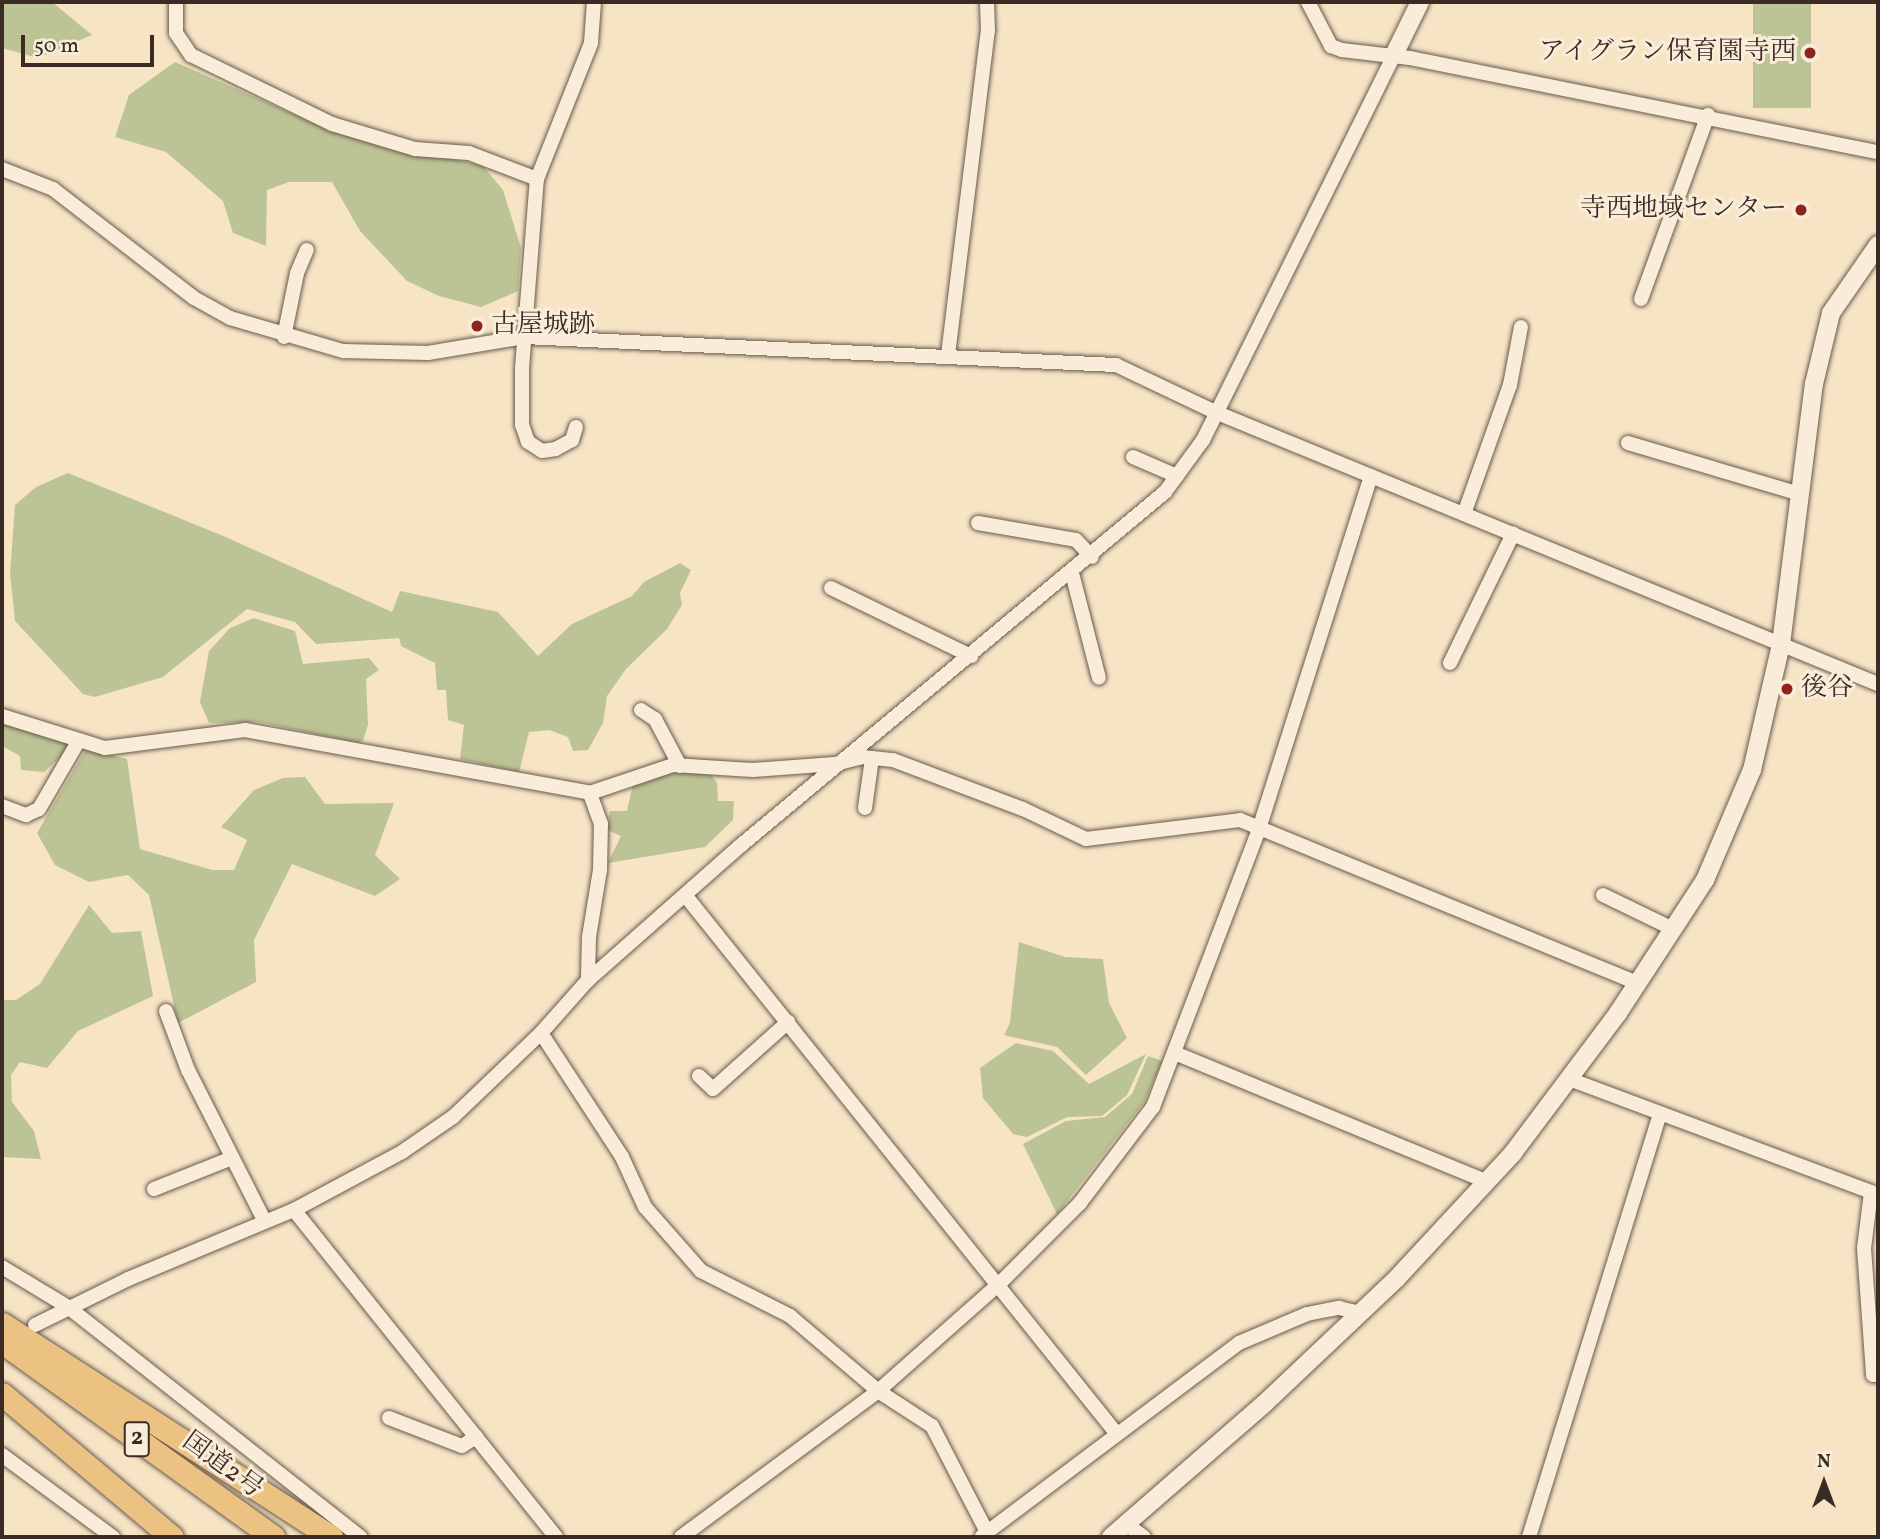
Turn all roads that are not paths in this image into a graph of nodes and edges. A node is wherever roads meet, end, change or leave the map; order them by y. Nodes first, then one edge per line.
1 (176, 2) edge
2 (593, 2) edge
3 (987, 2) edge
4 (1308, 2) edge
5 (1420, 2) edge
6 (1394, 55) junction
7 (1708, 115) junction
8 (1878, 152) edge
9 (2, 169) edge
10 (537, 178) junction
11 (1878, 245) edge
12 (307, 250) dead end
13 (1641, 299) dead end
14 (1521, 327) dead end
15 (284, 337) junction
16 (524, 337) junction
17 (948, 355) junction
18 (1214, 412) junction
19 (576, 427) dead end
20 (1628, 443) dead end
21 (1133, 457) dead end
22 (1177, 475) junction
23 (1371, 476) junction
24 (1800, 494) junction
25 (1464, 514) junction
26 (978, 523) dead end
27 (1513, 534) junction
28 (1092, 557) junction
29 (1072, 573) junction
30 (831, 588) dead end
31 (1781, 643) junction
32 (971, 656) junction
33 (1450, 663) dead end
34 (1099, 678) dead end
35 (1878, 684) edge
36 (641, 710) dead end
37 (2, 716) edge
38 (78, 742) junction
39 (872, 758) junction
40 (835, 764) junction
41 (680, 766) junction
42 (590, 793) junction
43 (2, 806) edge
44 (865, 808) dead end
45 (1259, 829) junction
46 (685, 895) junction
47 (1603, 895) dead end
48 (1673, 929) junction
49 (588, 980) junction
50 (1638, 983) junction
51 (166, 1012) dead end
52 (788, 1023) junction
53 (541, 1033) junction
54 (1177, 1054) junction
55 (699, 1076) dead end
56 (1569, 1079) junction
57 (1659, 1116) junction
58 (232, 1158) junction
59 (1487, 1182) junction
60 (155, 1189) dead end
61 (294, 1210) junction
62 (264, 1220) junction
63 (2, 1267) edge
64 (999, 1284) junction
65 (68, 1307) junction
66 (1360, 1313) junction
67 (2, 1324) edge
68 (35, 1325) dead end
69 (2, 1342) edge
70 (1878, 1375) edge
71 (878, 1391) junction
72 (2, 1394) edge
73 (389, 1418) dead end
74 (1116, 1433) junction
75 (476, 1437) junction
76 (2, 1455) edge
77 (1126, 1524) junction
78 (984, 1535) edge
79 (113, 1537) edge
80 (172, 1537) edge
81 (273, 1537) edge
82 (331, 1537) edge
83 (360, 1537) edge
84 (556, 1537) edge
85 (681, 1537) edge
86 (1111, 1537) edge
87 (1144, 1537) edge
88 (1529, 1537) edge

1 - 10 street
2 - 10 street
3 - 17 street
4 - 6 street
5 - 6 street
6 - 7 street
6 - 18 street
7 - 8 street
7 - 13 street
9 - 15 street
10 - 16 street
11 - 24 street
12 - 15 street
14 - 25 street
15 - 16 street
16 - 17 street
16 - 19 street
17 - 18 street
18 - 22 street
18 - 23 street
20 - 24 street
21 - 22 street
22 - 28 street
23 - 25 street
23 - 45 street
24 - 31 street
25 - 27 street
26 - 28 street
27 - 31 street
27 - 33 street
28 - 29 street
29 - 32 street
29 - 34 street
30 - 32 street
31 - 35 street
31 - 48 street
32 - 40 street
36 - 41 street
37 - 38 street
38 - 42 street
38 - 43 street
39 - 40 street
39 - 44 street
39 - 45 street
40 - 41 street
40 - 46 street
41 - 42 street
42 - 49 street
45 - 50 street
45 - 54 street
46 - 49 street
46 - 52 street
47 - 48 street
48 - 50 street
49 - 53 street
50 - 56 street
51 - 58 street
52 - 55 street
52 - 64 street
53 - 61 street
53 - 71 street
54 - 59 street
54 - 64 street
56 - 57 street
56 - 59 street
57 - 70 street
57 - 88 street
58 - 60 street
58 - 62 street
59 - 66 street
61 - 62 street
61 - 75 street
62 - 65 street
63 - 65 street
64 - 71 street
64 - 74 street
65 - 68 street
65 - 83 street
66 - 74 street
66 - 77 street
67 - 82 highway
69 - 81 highway, 国道2号 / 2
71 - 78 street
71 - 85 street
72 - 80 highway
73 - 75 street
74 - 78 street
75 - 84 street
76 - 79 street
77 - 86 street
77 - 87 street

